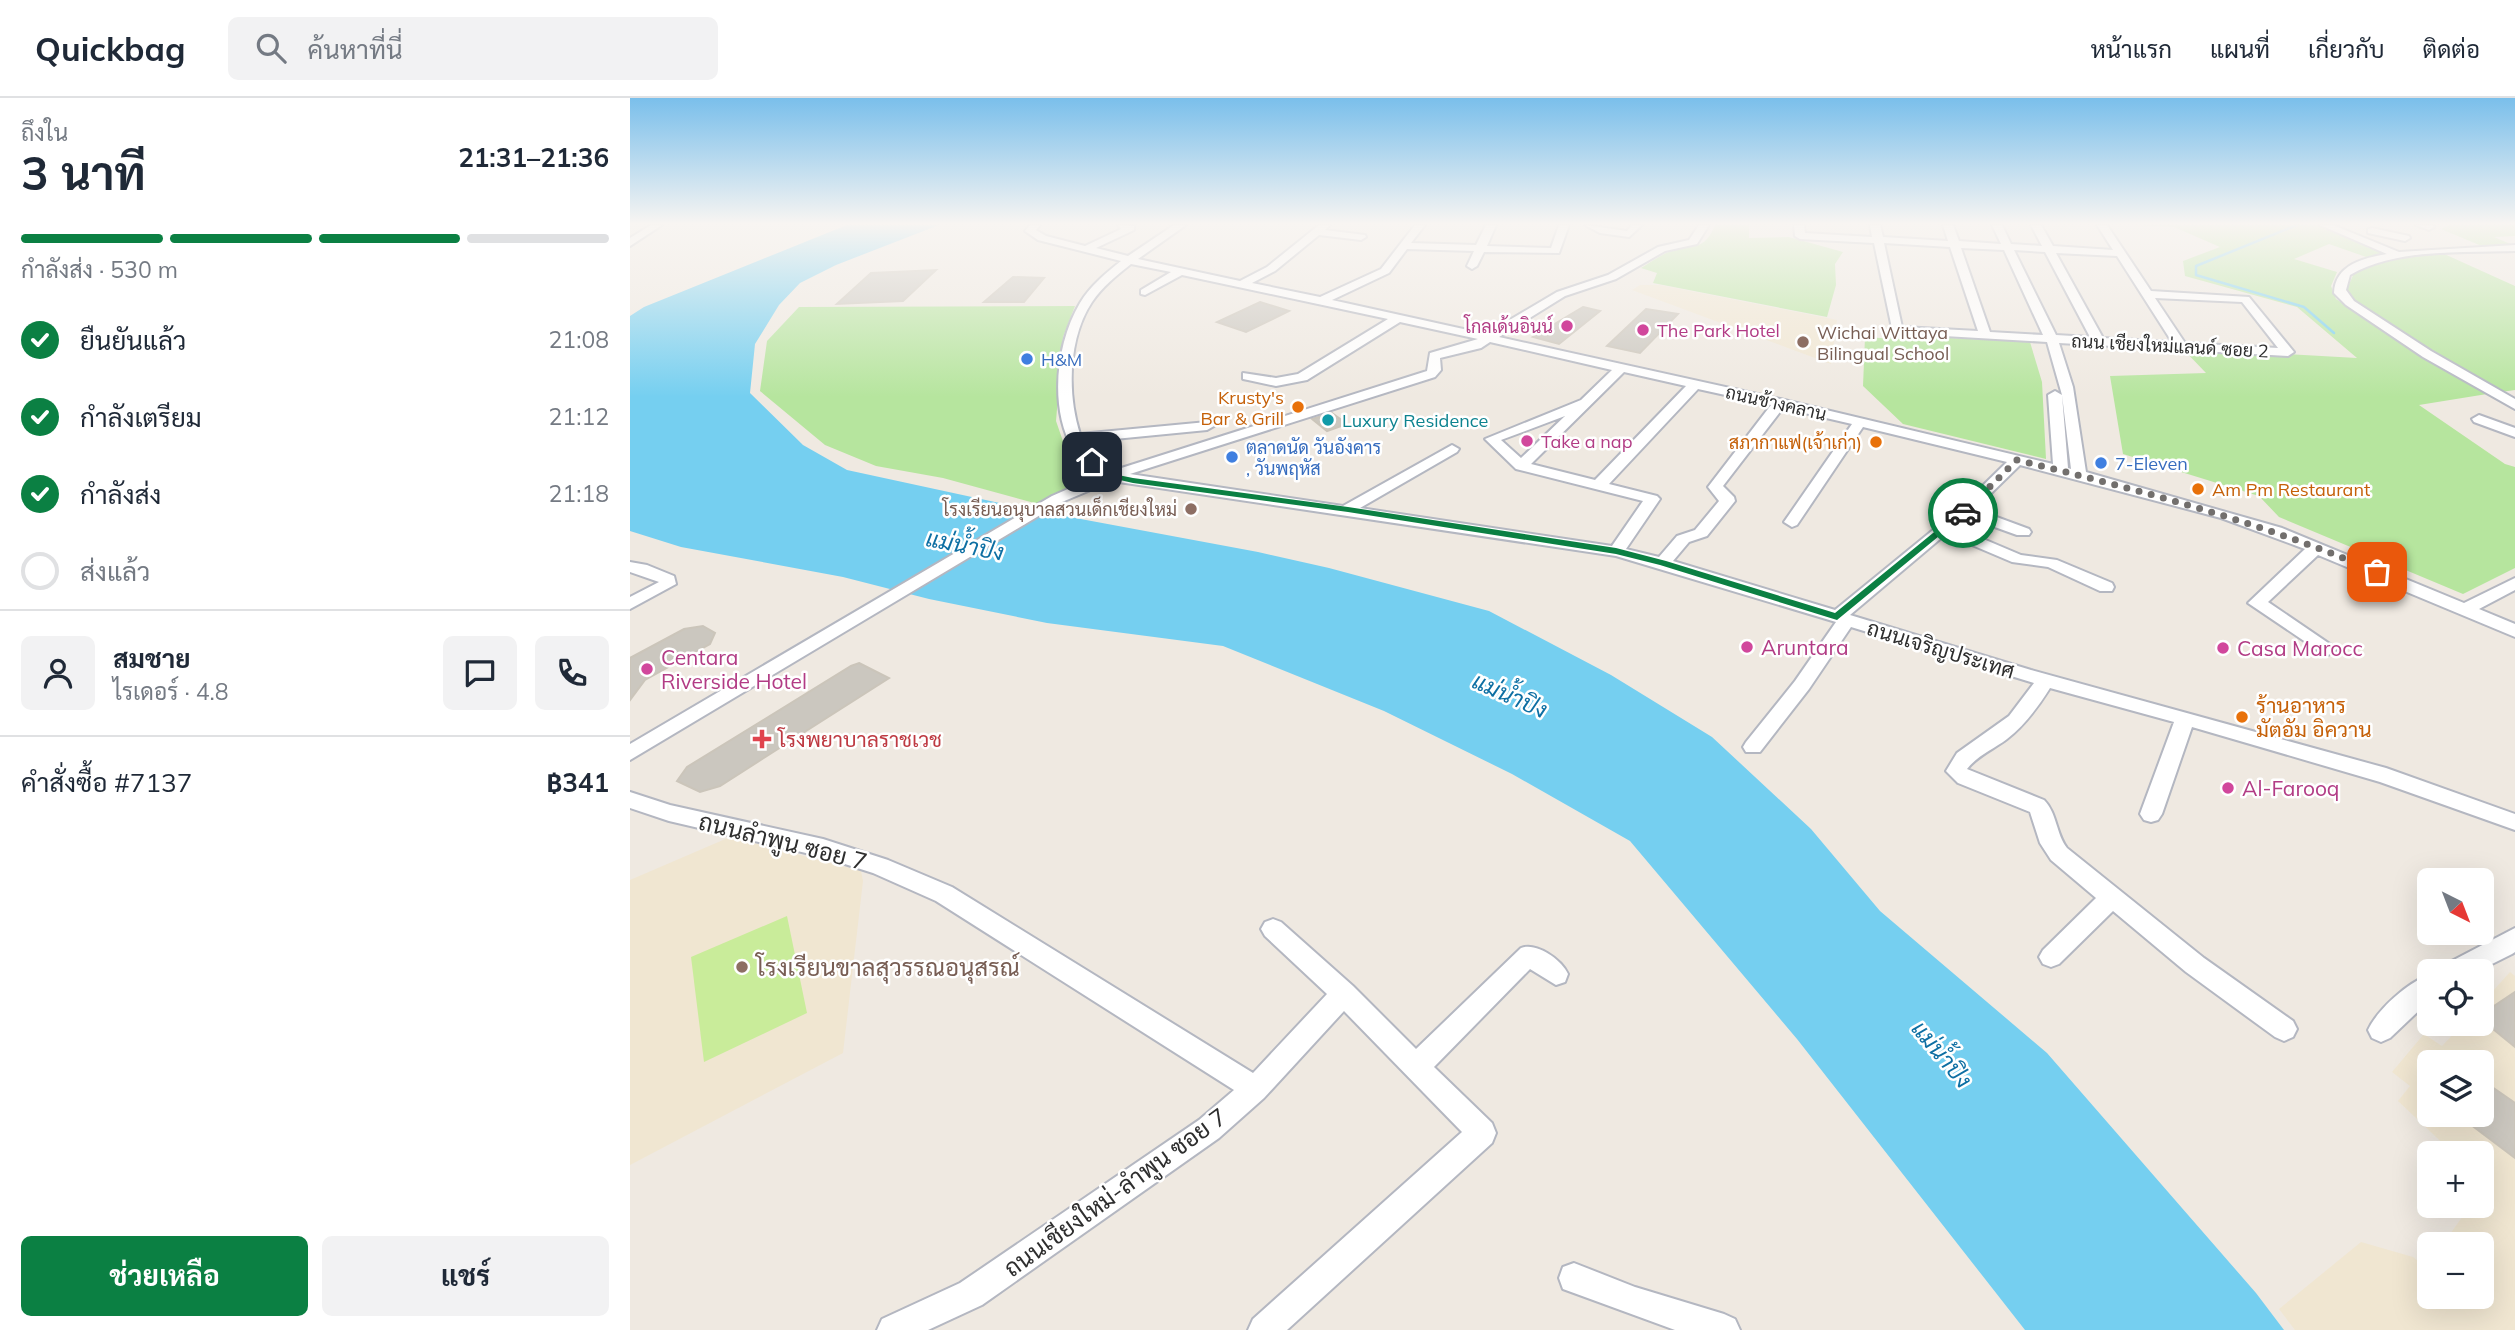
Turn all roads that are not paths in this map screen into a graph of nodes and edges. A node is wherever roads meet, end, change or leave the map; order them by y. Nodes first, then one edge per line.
1 (1106, 282) edge
2 (1161, 282) edge
3 (1235, 282) edge
4 (1245, 282) edge
5 (1360, 282) edge
6 (1596, 282) edge
7 (1887, 282) edge
8 (1968, 282) edge
9 (2018, 282) edge
10 (2067, 282) edge
11 (2139, 282) edge
12 (2342, 282) edge
13 (1242, 284) junction
14 (1145, 292) dead end
15 (2147, 294) junction
16 (1321, 301) junction
17 (1399, 318) junction
18 (1986, 336) junction
19 (1489, 339) junction
20 (2045, 340) junction
21 (2099, 342) junction
22 (2181, 346) junction
23 (1622, 367) junction
24 (1248, 376) dead end
25 (1695, 384) junction
26 (1586, 403) junction
27 (1780, 403) junction
28 (2515, 405) edge
29 (2479, 419) dead end
30 (1860, 422) junction
31 (1207, 426) dead end
32 (2515, 433) edge
33 (1075, 439) junction
34 (1452, 449) dead end
35 (2017, 460) junction
36 (1521, 466) junction
37 (2061, 471) junction
38 (2079, 475) junction
39 (1110, 476) junction
40 (1600, 485) junction
41 (1057, 499) joint
42 (1348, 509) junction
43 (1965, 511) junction
44 (1792, 522) dead end
45 (1945, 528) junction
46 (2023, 532) dead end
47 (2317, 547) junction
48 (1616, 551) junction
49 (1663, 563) junction
50 (630, 567) edge
51 (2515, 583) edge
52 (2106, 587) dead end
53 (658, 590) junction
54 (630, 598) edge
55 (630, 604) edge
56 (2465, 610) junction
57 (1842, 619) junction
58 (2515, 631) edge
59 (2328, 649) dead end
60 (2046, 680) junction
61 (2185, 718) junction
62 (1753, 747) dead end
63 (630, 753) edge
64 (630, 800) edge
65 (2151, 814) dead end
66 (2515, 822) edge
67 (2112, 897) junction
68 (1273, 929) dead end
69 (2515, 938) edge
70 (2051, 957) dead end
71 (2480, 959) edge
72 (1556, 975) dead end
73 (1344, 995) junction
74 (2417, 996) edge
75 (2284, 1029) dead end
76 (2381, 1030) dead end
77 (1416, 1067) junction
78 (1255, 1089) junction
79 (1574, 1278) dead end
80 (893, 1330) edge
81 (1264, 1330) edge
82 (1724, 1330) edge

1 - 33 street
2 - 14 street
3 - 13 street, ถนนช้างคลาน
4 - 13 street
5 - 16 street
6 - 19 street
7 - 18 street, ถนน เชียงใหม่แลนด์ ซอย 2
8 - 18 street
9 - 20 street
10 - 21 street
11 - 15 street
12 - 28 street
13 - 16 street, ถนนช้างคลาน
15 - 22 street
15 - 22 street, ถนน เชียงใหม่แลนด์ ซอย 2
16 - 17 street, ถนนช้างคลาน
17 - 19 street, ถนนช้างคลาน
17 - 24 street
18 - 20 street, ถนน เชียงใหม่แลนด์ ซอย 2
19 - 23 street, ถนนช้างคลาน
19 - 39 street
20 - 21 street, ถนน เชียงใหม่แลนด์ ซอย 2
20 - 37 street
20 - 38 street
21 - 22 street, ถนน เชียงใหม่แลนด์ ซอย 2
23 - 25 street, ถนนช้างคลาน
23 - 26 street
25 - 27 street, ถนนช้างคลาน
25 - 40 street
26 - 36 street
26 - 36 street
27 - 30 street, ถนนช้างคลาน
27 - 49 street
29 - 32 street
30 - 35 street, ถนนช้างคลาน
30 - 44 street
31 - 33 street
33 - 39 street
34 - 42 street
35 - 37 street, ถนนช้างคลาน
35 - 43 street
36 - 40 street
37 - 38 street, ถนนช้างคลาน
38 - 47 street, ถนนช้างคลาน
39 - 41 street
39 - 42 street, ถนนเจริญประเทศ
40 - 48 street
41 - 63 street
42 - 48 street, ถนนเจริญประเทศ
43 - 45 street
43 - 46 street
45 - 52 street
45 - 57 street
47 - 56 street, ถนนช้างคลาน
47 - 59 street
48 - 49 street, ถนนเจริญประเทศ
49 - 57 street, ถนนเจริญประเทศ
50 - 53 street
51 - 56 street
53 - 54 street
53 - 55 street
56 - 58 street, ถนนช้างคลาน
57 - 60 street, ถนนเจริญประเทศ
57 - 62 street
60 - 61 street, ถนนเจริญประเทศ
60 - 67 street
61 - 65 street
61 - 66 street, ถนนเจริญประเทศ
64 - 78 street, ถนนลำพูน ซอย 7
67 - 70 street
67 - 75 street
68 - 73 street
69 - 71 street
72 - 77 street
73 - 77 street
73 - 78 street, ถนนเชียงใหม่-ลำพูน ซอย 7
74 - 76 street
77 - 81 street
78 - 80 street, ถนนเชียงใหม่-ลำพูน ซอย 7
79 - 82 street

